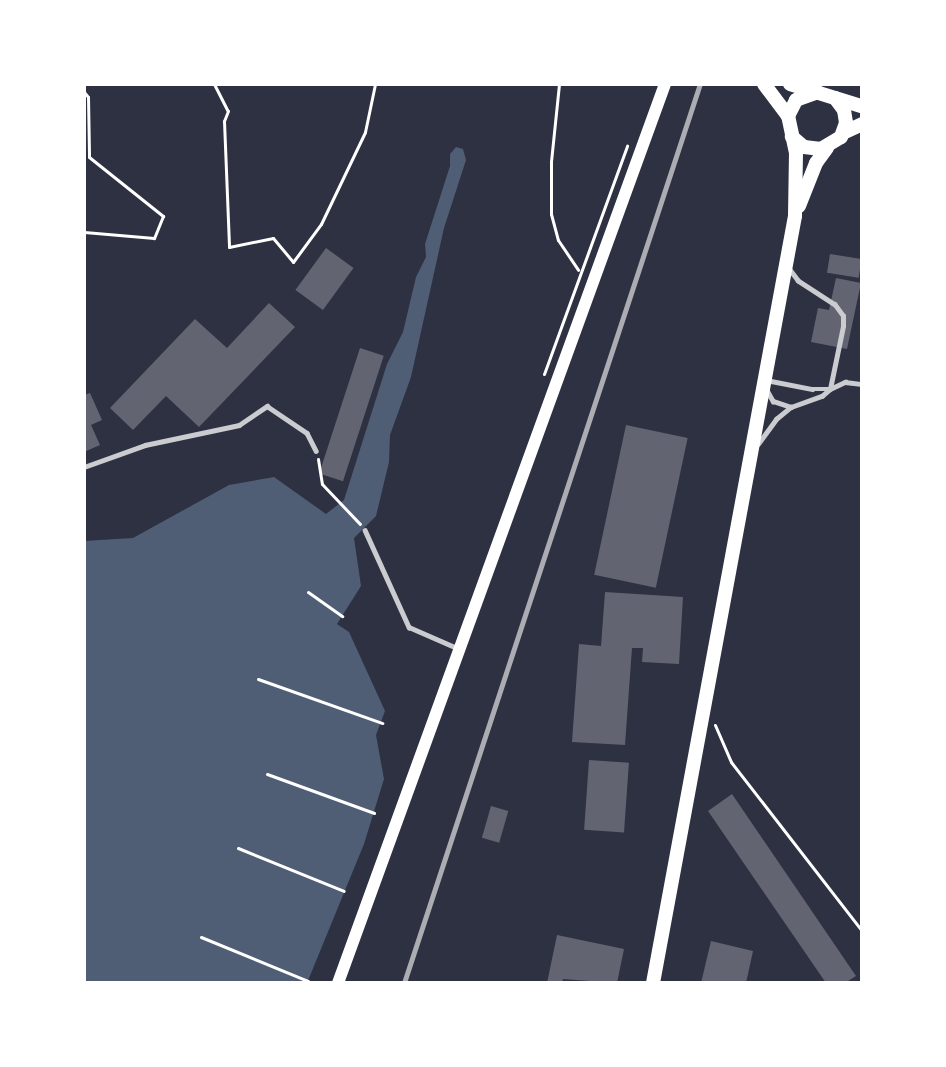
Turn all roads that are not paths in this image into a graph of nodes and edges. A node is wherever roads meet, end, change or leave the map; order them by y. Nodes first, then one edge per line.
1 (665, 84) edge
2 (764, 84) edge
3 (790, 84) edge
4 (818, 92) junction
5 (835, 98) junction
6 (862, 106) edge
7 (788, 116) junction
8 (862, 124) edge
9 (843, 133) junction
10 (792, 137) junction
11 (827, 148) junction
12 (795, 216) junction
13 (786, 263) junction
14 (764, 379) junction
15 (862, 384) edge
16 (830, 389) junction
17 (791, 407) junction
18 (316, 452) road end
19 (749, 456) junction
20 (84, 467) edge
21 (365, 530) road end
22 (461, 650) junction
23 (338, 983) edge
24 (653, 983) edge

1 - 22 main road
2 - 7 main road
3 - 4 main road
4 - 5 main road
4 - 7 main road
5 - 6 main road
5 - 9 main road
7 - 10 main road
8 - 9 main road
9 - 11 main road
10 - 11 main road
10 - 12 main road
11 - 12 main road
12 - 13 main road
13 - 14 main road
13 - 16 lane
14 - 16 lane
14 - 17 lane
14 - 19 main road
15 - 16 lane
16 - 17 lane
17 - 19 lane
18 - 20 lane
19 - 24 main road
21 - 22 lane
22 - 23 main road

